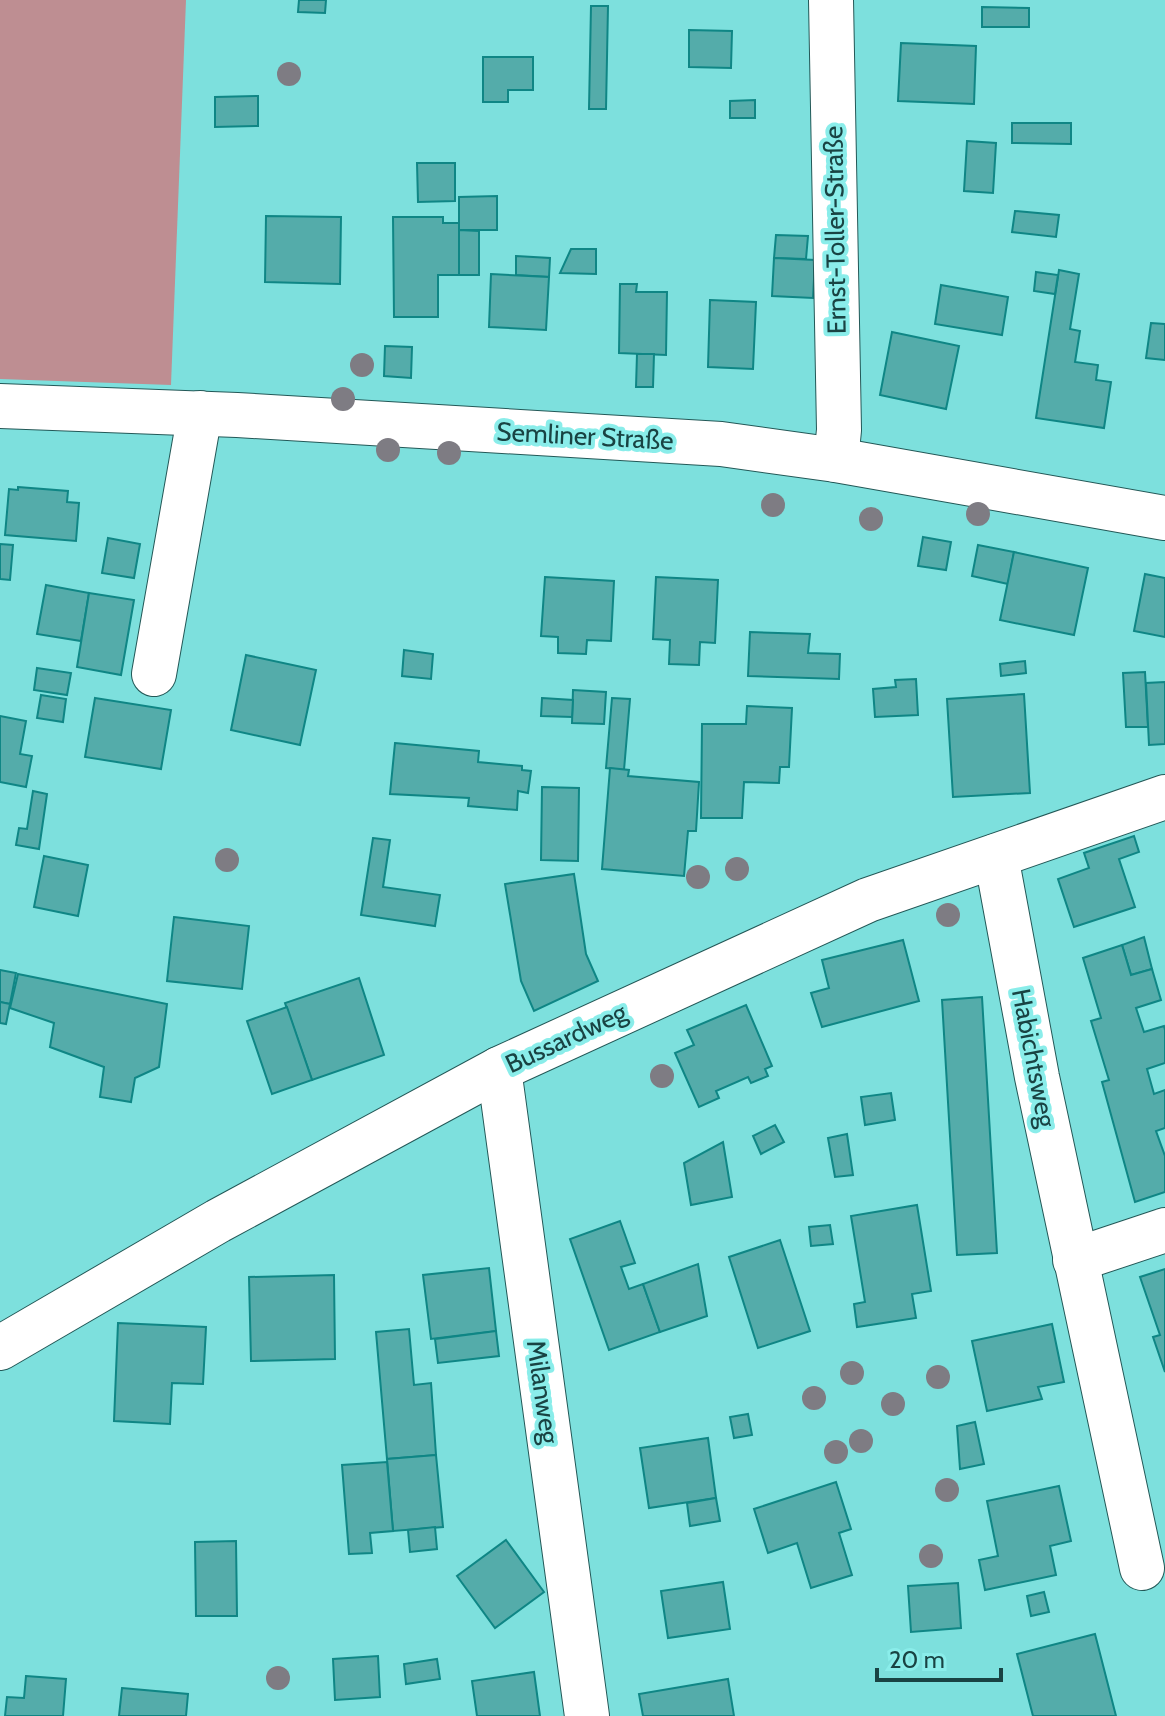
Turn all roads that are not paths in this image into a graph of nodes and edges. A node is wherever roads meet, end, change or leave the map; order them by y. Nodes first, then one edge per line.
1 (831, 0) edge
2 (0, 406) edge
3 (200, 413) junction
4 (836, 460) junction
5 (1165, 518) edge
6 (154, 674) dead end
7 (1165, 797) edge
8 (996, 856) junction
9 (499, 1069) junction
10 (1165, 1230) edge
11 (1075, 1260) junction
12 (0, 1348) edge
13 (1142, 1568) dead end
14 (587, 1716) edge

1 - 4 street, Ernst-Toller-Straße
2 - 3 street, Semliner Straße
3 - 4 street, Semliner Straße
3 - 6 street
4 - 5 street, Semliner Straße
7 - 8 street, Bussardweg
8 - 9 street, Bussardweg
8 - 11 street, Habichtsweg
9 - 12 street, Bussardweg
9 - 14 street, Milanweg
10 - 11 street
11 - 13 street, Habichtsweg

